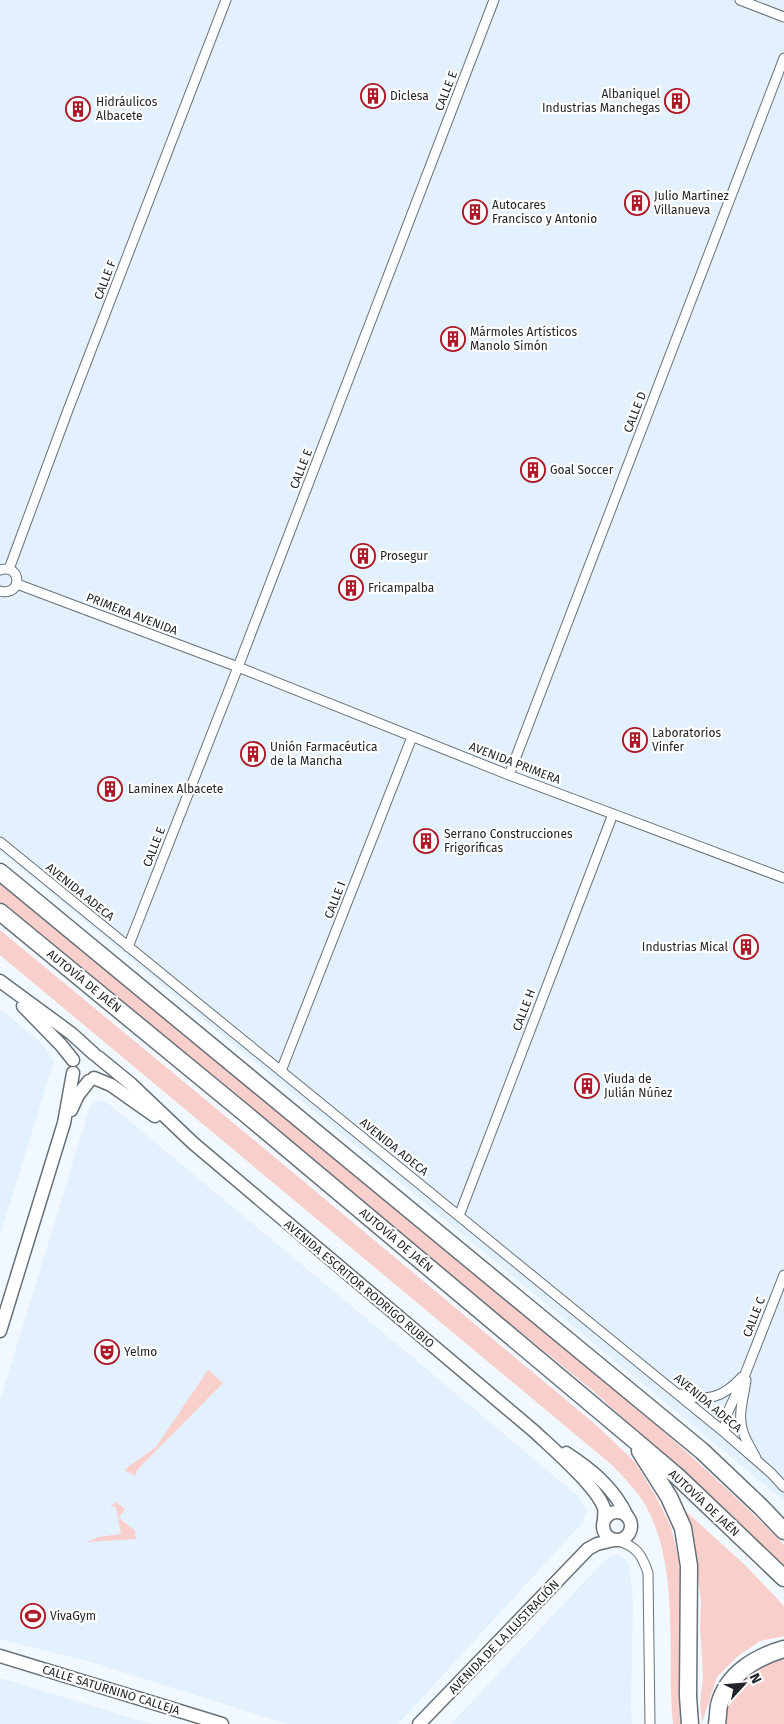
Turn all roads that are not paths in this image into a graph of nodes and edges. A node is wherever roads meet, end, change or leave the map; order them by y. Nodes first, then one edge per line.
1 (226, 0) edge
2 (494, 0) edge
3 (740, 0) edge
4 (784, 17) edge
5 (784, 58) edge
6 (4, 569) edge
7 (17, 584) junction
8 (0, 592) edge
9 (238, 668) junction
10 (412, 737) junction
11 (509, 775) junction
12 (613, 814) junction
13 (0, 842) edge
14 (0, 872) edge
15 (784, 878) edge
16 (0, 912) edge
17 (128, 947) junction
18 (0, 982) edge
19 (96, 1056) junction
20 (73, 1066) junction
21 (281, 1071) junction
22 (91, 1080) junction
23 (64, 1123) junction
24 (184, 1136) junction
25 (458, 1216) junction
26 (784, 1275) edge
27 (0, 1331) edge
28 (748, 1368) junction
29 (675, 1392) junction
30 (741, 1415) junction
31 (535, 1432) junction
32 (724, 1432) junction
33 (632, 1438) junction
34 (702, 1451) junction
35 (758, 1463) junction
36 (771, 1473) junction
37 (784, 1477) edge
38 (784, 1487) edge
39 (627, 1516) junction
40 (603, 1522) junction
41 (784, 1524) edge
42 (784, 1531) edge
43 (616, 1541) junction
44 (588, 1549) junction
45 (784, 1578) edge
46 (784, 1649) edge
47 (0, 1656) edge
48 (222, 1724) edge
49 (419, 1724) edge
50 (650, 1724) edge
51 (690, 1724) edge
52 (717, 1724) edge

1 - 6 street, CALLE F
2 - 9 street, CALLE E
3 - 4 street
5 - 11 street, CALLE D
6 - 7 street
7 - 8 street
7 - 9 street, PRIMERA AVENIDA
9 - 10 street, AVENIDA PRIMERA
9 - 17 street, CALLE E
10 - 11 street, AVENIDA PRIMERA
10 - 21 street, CALLE I
11 - 12 street, AVENIDA PRIMERA
12 - 15 street, AVENIDA PRIMERA
12 - 25 street, CALLE H
13 - 17 street, AVENIDA ADECA
14 - 34 highway
16 - 33 highway, AUTOVÍA DE JAÉN
17 - 21 street, AVENIDA ADECA
18 - 19 street, AVENIDA ESCRITOR RODRIGO RUBIO
18 - 20 street, AVENIDA ESCRITOR RODRIGO RUBIO
19 - 20 street
19 - 22 street
19 - 24 street, AVENIDA ESCRITOR RODRIGO RUBIO
20 - 22 street
20 - 23 street
21 - 25 street, AVENIDA ADECA
22 - 23 street
22 - 24 street, AVENIDA ESCRITOR RODRIGO RUBIO
23 - 27 street
24 - 31 street, AVENIDA ESCRITOR RODRIGO RUBIO
25 - 29 street, AVENIDA ADECA
26 - 28 street, CALLE C
28 - 29 street, CALLE C
28 - 30 street, CALLE C
28 - 32 street, CALLE C
29 - 32 street, AVENIDA ADECA
30 - 32 street
30 - 35 street, CALLE C
31 - 39 street, AVENIDA ESCRITOR RODRIGO RUBIO
31 - 40 street, AVENIDA ESCRITOR RODRIGO RUBIO
32 - 35 street, AVENIDA ADECA
33 - 45 highway, AUTOVÍA DE JAÉN
33 - 51 highway
34 - 41 highway
34 - 42 highway
35 - 36 street, AVENIDA ADECA
36 - 37 street, AVENIDA ADECA
36 - 38 street, AVENIDA ADECA
39 - 40 street
39 - 43 street
40 - 43 street
40 - 44 street, AVENIDA DE LA ILUSTRACIÓN
43 - 44 street, AVENIDA DE LA ILUSTRACIÓN
43 - 50 street
44 - 49 street, AVENIDA DE LA ILUSTRACIÓN
46 - 52 highway
47 - 48 street, CALLE SATURNINO CALLEJA

